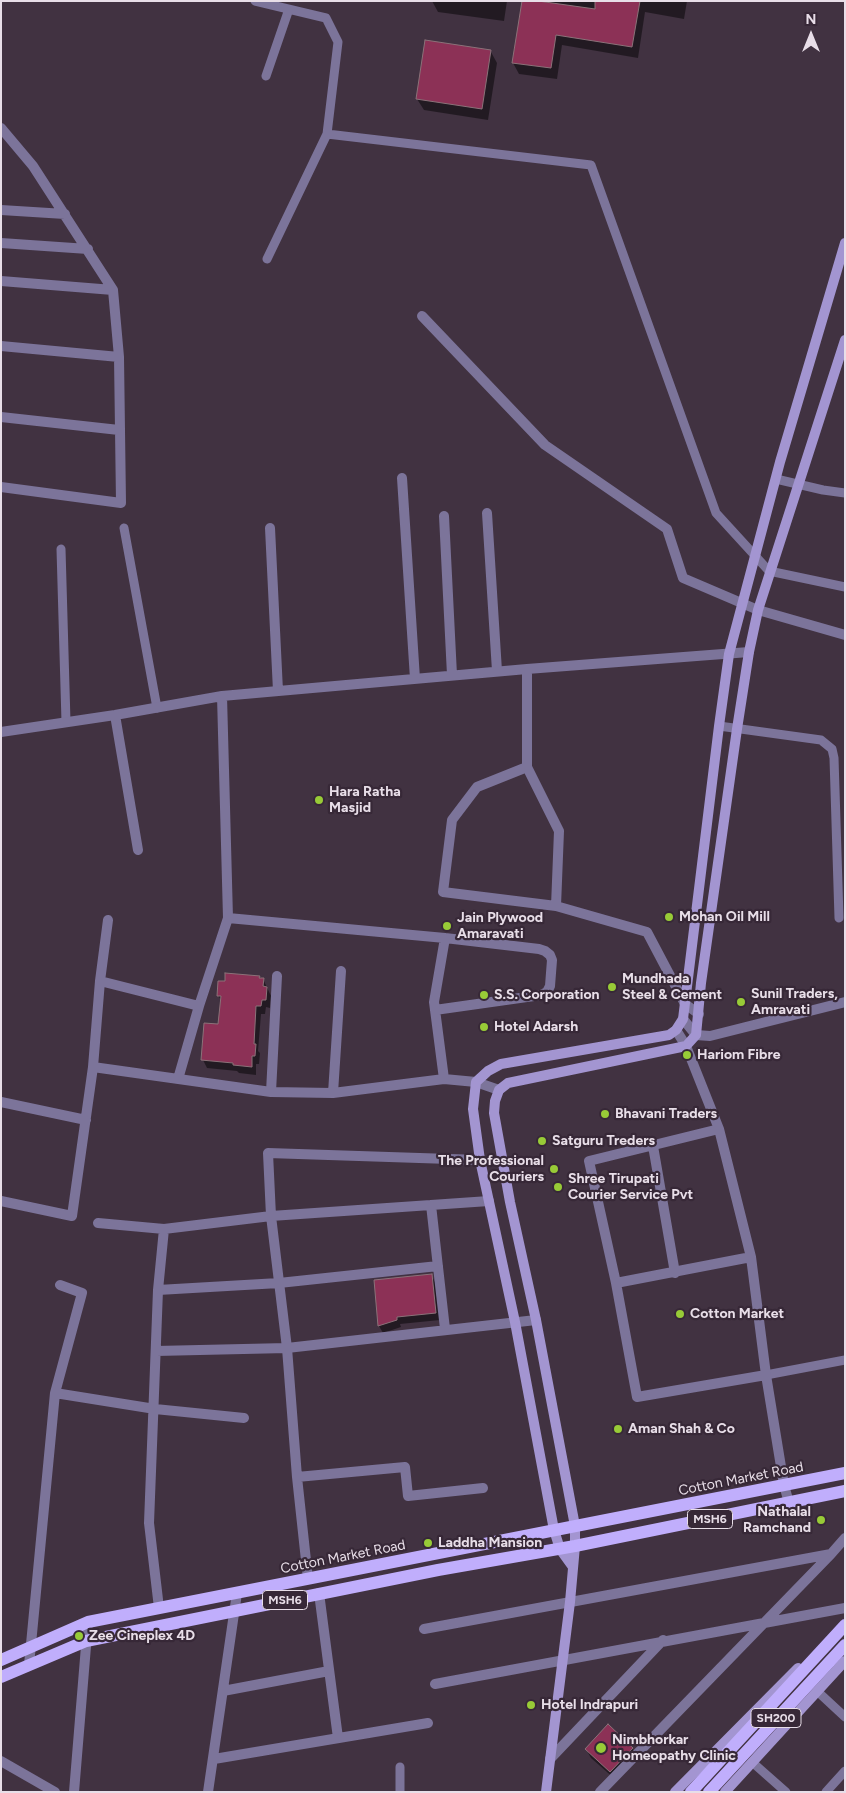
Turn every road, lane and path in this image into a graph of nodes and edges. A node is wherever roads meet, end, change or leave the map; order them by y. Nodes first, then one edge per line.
1 (255, 1) edge
2 (288, 9) junction
3 (266, 76) dead end
4 (1, 128) edge
5 (327, 134) junction
6 (1, 210) edge
7 (65, 214) junction
8 (1, 243) edge
9 (844, 247) edge
10 (88, 249) junction
11 (267, 259) dead end
12 (1, 281) edge
13 (113, 290) junction
14 (422, 316) dead end
15 (845, 340) edge
16 (1, 346) edge
17 (119, 357) junction
18 (1, 417) edge
19 (120, 430) junction
20 (402, 478) dead end
21 (776, 479) junction
22 (799, 485) junction
23 (1, 487) edge
24 (845, 492) edge
25 (487, 514) dead end
26 (444, 516) dead end
27 (124, 528) dead end
28 (270, 528) dead end
29 (61, 549) dead end
30 (755, 556) junction
31 (769, 571) junction
32 (845, 587) edge
33 (742, 604) junction
34 (758, 610) junction
35 (845, 635) edge
36 (749, 652) junction
37 (729, 654) junction
38 (527, 668) junction
39 (497, 671) junction
40 (452, 675) junction
41 (415, 679) junction
42 (278, 691) junction
43 (222, 696) junction
44 (157, 708) junction
45 (114, 715) junction
46 (66, 722) junction
47 (719, 726) junction
48 (737, 729) junction
49 (1, 732) edge
50 (527, 767) junction
51 (138, 850) dead end
52 (556, 906) junction
53 (228, 918) junction
54 (839, 918) dead end
55 (108, 920) dead end
56 (445, 938) junction
57 (341, 971) dead end
58 (277, 976) dead end
59 (100, 982) junction
60 (845, 1002) edge
61 (684, 1004) junction
62 (199, 1006) junction
63 (435, 1010) junction
64 (699, 1014) junction
65 (683, 1019) junction
66 (676, 1030) junction
67 (696, 1035) junction
68 (686, 1046) junction
69 (93, 1067) junction
70 (178, 1079) junction
71 (444, 1079) junction
72 (476, 1082) junction
73 (499, 1090) junction
74 (271, 1092) junction
75 (333, 1093) junction
76 (1, 1102) edge
77 (86, 1120) junction
78 (719, 1129) junction
79 (653, 1146) junction
80 (480, 1160) junction
81 (1, 1201) edge
82 (489, 1201) junction
83 (431, 1205) junction
84 (271, 1216) junction
85 (98, 1223) dead end
86 (164, 1229) junction
87 (751, 1257) junction
88 (438, 1266) junction
89 (675, 1273) junction
90 (279, 1283) junction
91 (616, 1283) junction
92 (60, 1285) dead end
93 (158, 1290) junction
94 (536, 1320) junction
95 (515, 1322) junction
96 (445, 1329) junction
97 (287, 1348) junction
98 (156, 1351) junction
99 (845, 1360) edge
100 (766, 1375) junction
101 (54, 1394) junction
102 (155, 1409) junction
103 (244, 1418) dead end
104 (845, 1473) edge
105 (297, 1477) junction
106 (784, 1485) junction
107 (483, 1488) dead end
108 (845, 1490) edge
109 (789, 1503) junction
110 (574, 1526) junction
111 (554, 1530) junction
112 (845, 1538) edge
113 (575, 1546) junction
114 (560, 1549) junction
115 (831, 1554) junction
116 (573, 1567) junction
117 (308, 1579) junction
118 (237, 1593) junction
119 (319, 1593) junction
120 (570, 1602) junction
121 (159, 1608) junction
122 (845, 1608) edge
123 (234, 1610) junction
124 (845, 1620) edge
125 (767, 1621) junction
126 (88, 1622) junction
127 (845, 1625) edge
128 (424, 1629) dead end
129 (663, 1640) junction
130 (86, 1641) junction
131 (845, 1645) edge
132 (30, 1647) junction
133 (563, 1659) junction
134 (1, 1660) edge
135 (845, 1661) edge
136 (29, 1665) junction
137 (329, 1671) junction
138 (1, 1677) edge
139 (435, 1684) dead end
140 (223, 1691) junction
141 (817, 1692) junction
142 (845, 1717) edge
143 (428, 1723) dead end
144 (338, 1738) junction
145 (214, 1759) junction
146 (550, 1759) junction
147 (1, 1761) edge
148 (752, 1762) junction
149 (400, 1766) dead end
150 (845, 1771) edge
151 (55, 1792) edge
152 (74, 1792) edge
153 (208, 1792) edge
154 (400, 1792) edge
155 (546, 1792) edge
156 (600, 1792) edge
157 (675, 1792) edge
158 (691, 1792) edge
159 (709, 1792) edge
160 (725, 1792) edge
161 (786, 1792) edge
162 (826, 1792) edge

1 - 2 lane
2 - 3 lane
2 - 5 lane
4 - 7 street
5 - 11 lane
5 - 30 lane
6 - 7 street
7 - 10 street
8 - 10 street
9 - 21 street
10 - 13 street
12 - 13 street
13 - 17 street
14 - 33 street
15 - 22 street
16 - 17 street
17 - 19 street
18 - 19 street
19 - 23 street
20 - 41 street
21 - 22 lane
21 - 30 street
22 - 24 lane
22 - 31 street
25 - 39 street
26 - 40 street
27 - 44 lane
28 - 42 street
29 - 46 lane
30 - 31 lane
30 - 33 street
31 - 32 lane
31 - 34 street
33 - 34 street
33 - 37 street
34 - 35 street
34 - 36 street
36 - 37 street
36 - 48 street
37 - 38 street
37 - 47 street
38 - 39 street
38 - 50 street
39 - 40 street
40 - 41 street
41 - 42 street
42 - 43 street
43 - 44 street
43 - 53 street
44 - 45 street
45 - 46 street
45 - 51 street
46 - 49 street
47 - 48 lane
47 - 61 street
48 - 54 lane
48 - 64 street
50 - 52 street
50 - 52 street
52 - 61 street
53 - 56 street
53 - 62 street
55 - 59 street
56 - 63 street
56 - 63 street
57 - 75 street
58 - 74 street
59 - 62 street
59 - 69 street
60 - 67 street
61 - 64 street
61 - 65 street
62 - 70 street
63 - 71 street
64 - 67 street
65 - 66 street
65 - 67 street
66 - 68 street
66 - 72 street
67 - 68 street
68 - 73 street
68 - 78 street
69 - 70 street
69 - 77 street
70 - 74 street
71 - 72 street
71 - 75 street
72 - 73 street
72 - 80 street
73 - 94 street
74 - 75 street
76 - 77 street
77 - 81 street
78 - 79 street
78 - 87 street
79 - 89 street
79 - 91 street
80 - 82 street
80 - 84 street
82 - 83 street
82 - 95 street
83 - 84 street
83 - 88 street
84 - 86 street
84 - 90 street
85 - 86 street
86 - 93 street
87 - 89 street
87 - 100 street
88 - 90 street
88 - 96 street
89 - 91 street
90 - 93 street
90 - 97 street
91 - 100 street
92 - 101 street
93 - 98 street
94 - 95 street
94 - 110 street
95 - 96 street
95 - 111 street
96 - 97 street
97 - 98 street
97 - 105 street
98 - 102 street
99 - 100 lane
100 - 106 street
101 - 102 street
101 - 132 street
102 - 103 street
102 - 121 street
104 - 106 main road, Cotton Market Road / MSH6
105 - 107 street
105 - 117 street
106 - 109 street
106 - 110 main road, Cotton Market Road / MSH6
108 - 109 main road, MSH6
109 - 113 main road, MSH6
110 - 111 main road, Cotton Market Road / MSH6
110 - 113 street
111 - 114 street
111 - 117 main road, Cotton Market Road / MSH6
112 - 115 street
113 - 114 main road, MSH6
113 - 116 street
114 - 116 street
114 - 119 main road, MSH6
115 - 120 street
115 - 125 street
116 - 120 street
117 - 118 main road, Cotton Market Road / MSH6
118 - 121 main road, Cotton Market Road / MSH6
118 - 123 street
119 - 123 main road, MSH6
119 - 137 street
120 - 128 street
120 - 133 street
121 - 126 main road, Cotton Market Road / MSH6
122 - 125 street
123 - 130 main road, MSH6
123 - 140 street
124 - 157 street
125 - 129 street
125 - 156 street
126 - 130 street
126 - 132 main road, Cotton Market Road / MSH6
127 - 158 main road
129 - 133 street
129 - 146 street
130 - 136 main road, MSH6
130 - 152 street
131 - 159 main road, SH200
132 - 134 main road, Cotton Market Road / MSH6
132 - 136 street
133 - 139 street
133 - 146 street
135 - 141 street
136 - 138 main road, MSH6
137 - 140 street
137 - 144 street
140 - 145 street
141 - 142 lane
141 - 148 street
143 - 144 street
144 - 145 street
145 - 153 street
146 - 155 street
147 - 151 street
148 - 160 street
148 - 161 lane
149 - 154 lane
150 - 162 lane

